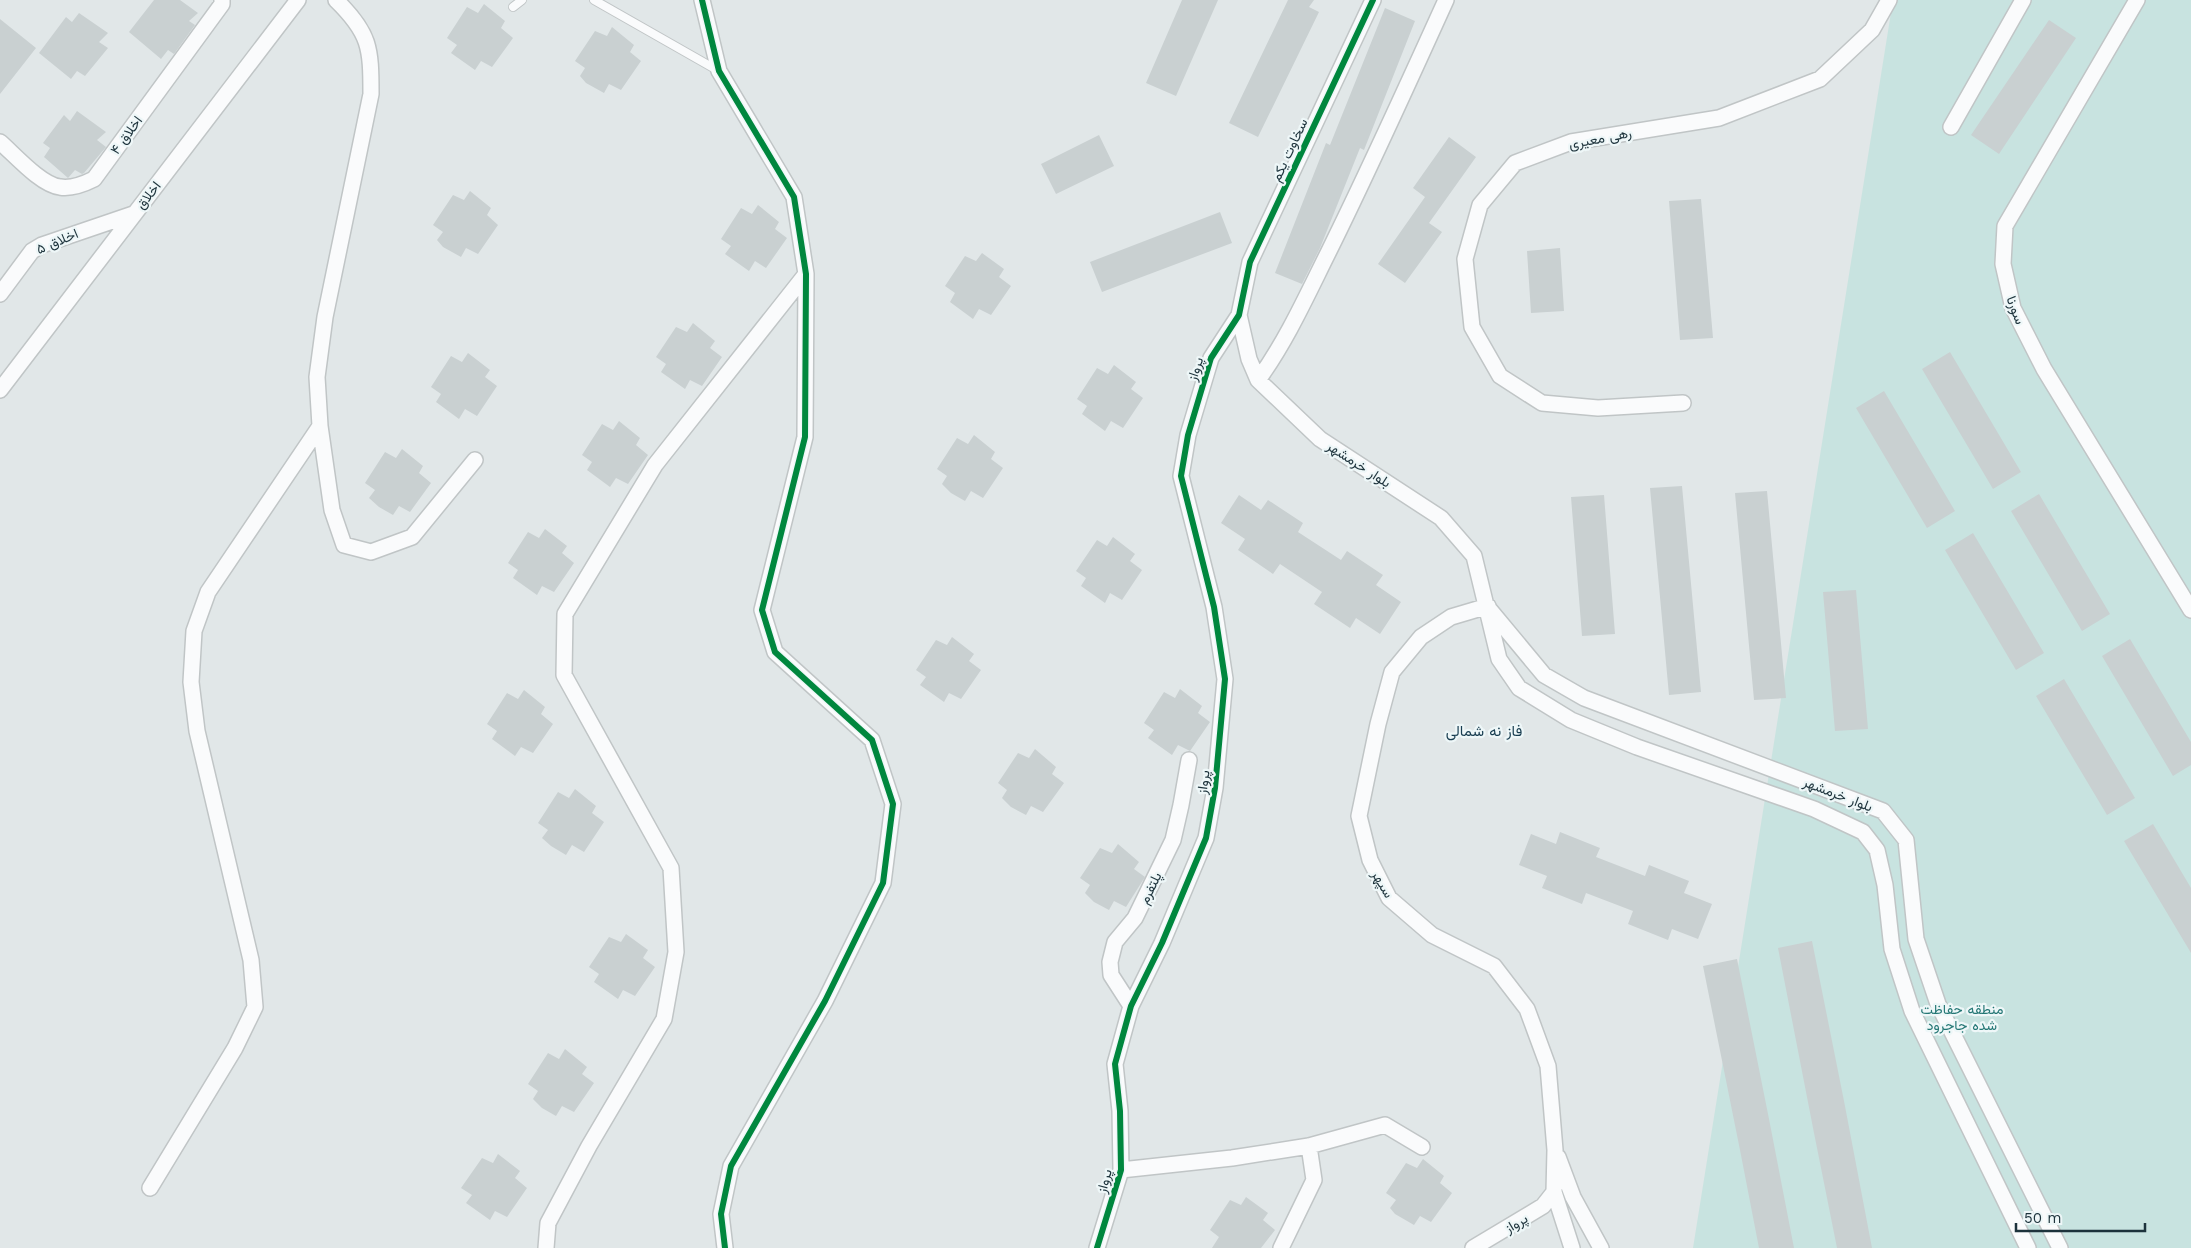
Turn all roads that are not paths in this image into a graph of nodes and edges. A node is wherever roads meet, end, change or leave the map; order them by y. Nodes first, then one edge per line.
1 (222, 0) edge
2 (298, 0) edge
3 (336, 0) edge
4 (522, 0) edge
5 (594, 0) edge
6 (702, 0) edge
7 (1373, 0) edge
8 (1446, 0) edge
9 (1889, 0) edge
10 (2023, 0) edge
11 (2137, 0) edge
12 (513, 7) dead end
13 (719, 70) junction
14 (1951, 127) dead end
15 (0, 142) edge
16 (133, 214) junction
17 (806, 274) junction
18 (0, 294) edge
19 (1239, 315) junction
20 (1258, 380) junction
21 (0, 390) edge
22 (1683, 403) dead end
23 (320, 426) junction
24 (475, 460) dead end
25 (1488, 606) junction
26 (2191, 610) edge
27 (1188, 760) dead end
28 (1130, 1006) junction
29 (1309, 1146) junction
30 (1422, 1147) dead end
31 (1555, 1150) junction
32 (1121, 1170) junction
33 (150, 1188) dead end
34 (1554, 1192) junction
35 (546, 1248) edge
36 (726, 1248) edge
37 (1097, 1248) edge
38 (1281, 1248) edge
39 (1473, 1248) edge
40 (1572, 1248) edge
41 (1601, 1248) edge
42 (2028, 1248) edge
43 (2060, 1248) edge

1 - 15 street, اخلاق ۴
2 - 16 street, اخلاق
3 - 23 street
4 - 12 lane
5 - 13 lane
6 - 13 street
7 - 19 street, سخاوت یکم
8 - 20 street
9 - 22 street, رهی معیری
10 - 14 street
11 - 26 street, سورنا
13 - 17 street
16 - 18 street, اخلاق ۵
16 - 21 street, اخلاق
17 - 35 street
17 - 36 street
19 - 20 street, بلوار خرمشهر
19 - 28 street, پرواز
20 - 25 street, بلوار خرمشهر
23 - 24 street
23 - 33 street
25 - 31 street, سپهر
25 - 42 street, بلوار خرمشهر
25 - 43 street, بلوار خرمشهر
27 - 28 street, پلتفرم
28 - 32 street, پرواز
29 - 30 street
29 - 32 street
29 - 38 street
31 - 34 street, سپهر
31 - 41 street, سپهر
32 - 37 street, پرواز
34 - 39 street, پرواز
34 - 40 street, سپهر

